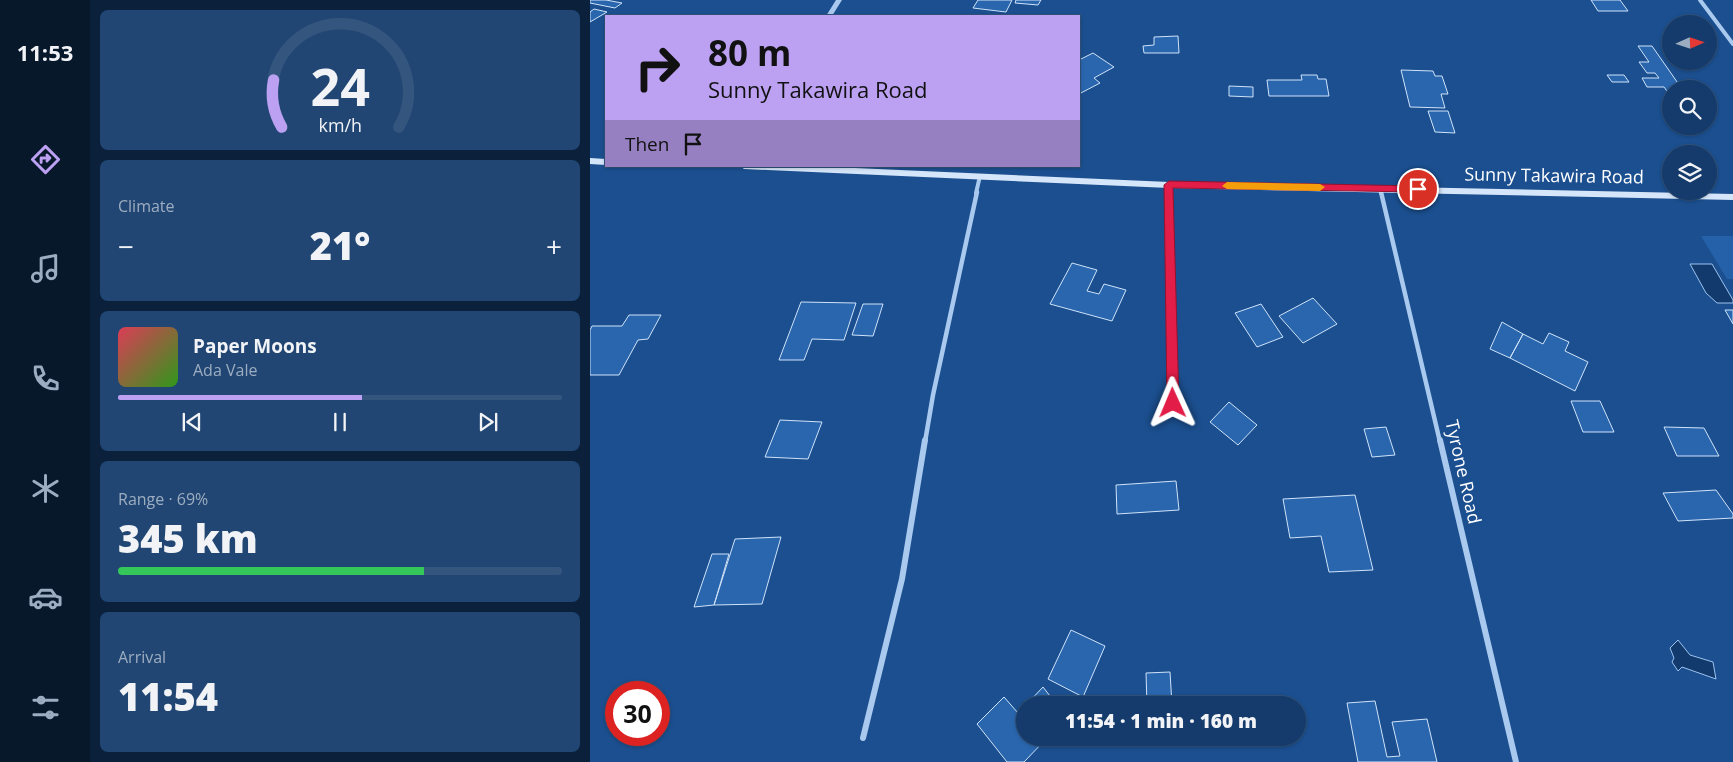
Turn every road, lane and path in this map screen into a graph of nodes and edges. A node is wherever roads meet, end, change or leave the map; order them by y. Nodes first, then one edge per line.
1 (839, 0) edge
2 (1700, 0) edge
3 (830, 15) edge
4 (1733, 44) edge
5 (590, 161) edge
6 (605, 162) edge
7 (768, 167) edge
8 (980, 176) junction
9 (1169, 185) junction
10 (1380, 188) junction
11 (1733, 196) edge
12 (1173, 403) dead end
13 (863, 738) dead end
14 (1516, 762) edge

1 - 3 street
2 - 4 street
5 - 6 main road
7 - 8 main road, Sunny Takawira Road
8 - 9 main road, Sunny Takawira Road
8 - 13 street
9 - 10 main road, Sunny Takawira Road
9 - 12 street
10 - 11 main road, Sunny Takawira Road
10 - 14 street, Tyrone Road

